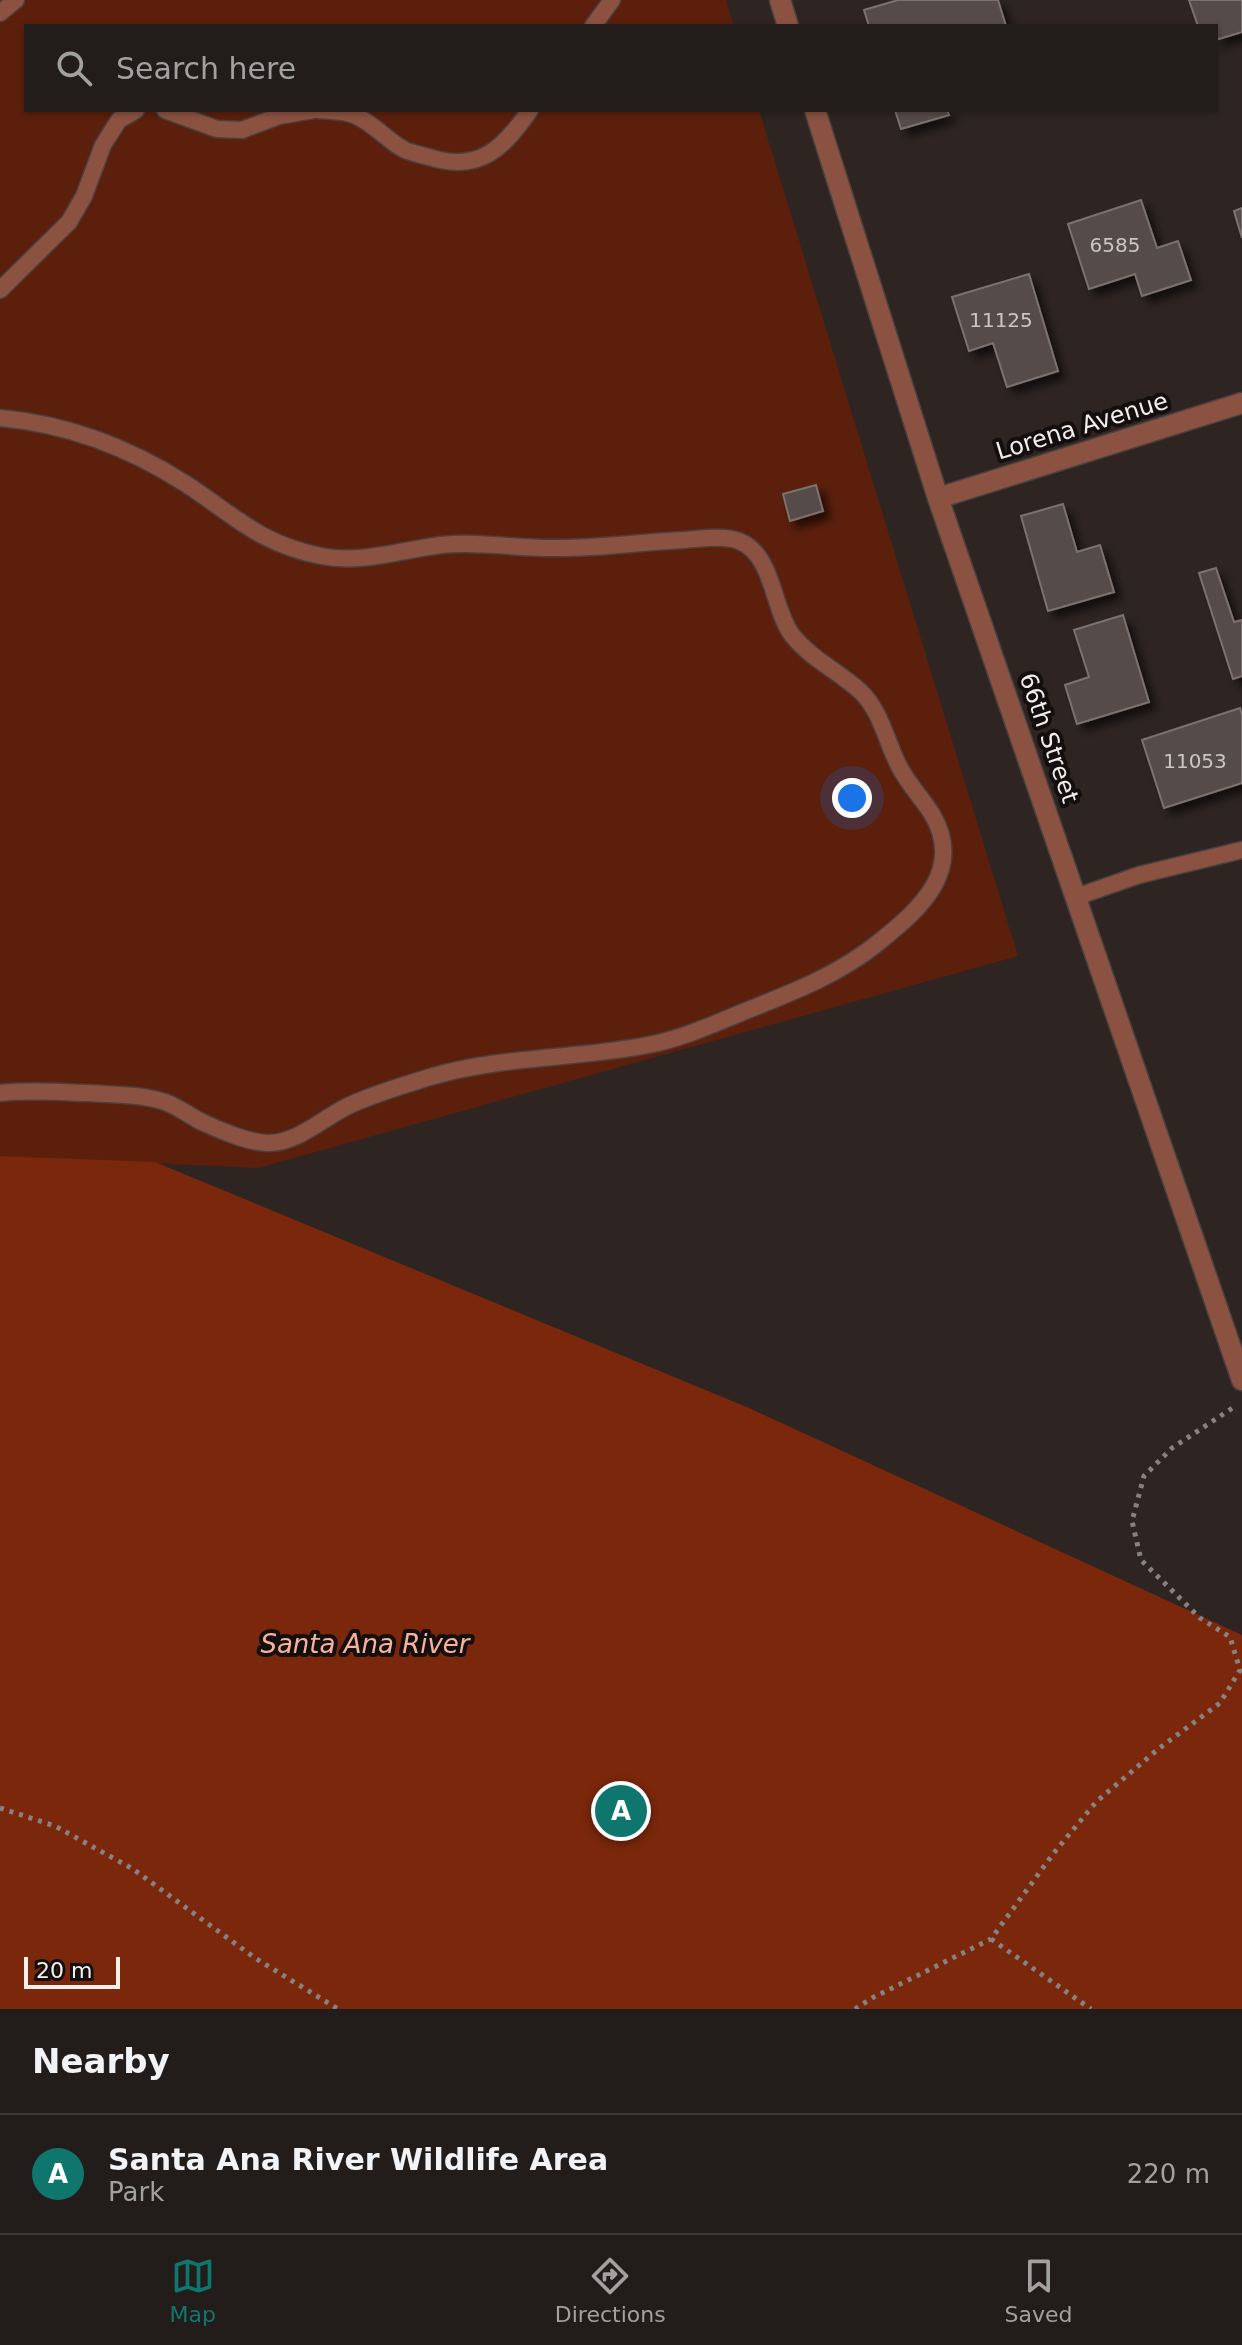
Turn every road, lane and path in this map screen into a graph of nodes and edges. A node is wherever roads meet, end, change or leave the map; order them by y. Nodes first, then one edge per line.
1 (16, 0) edge
2 (612, 0) edge
3 (780, 0) edge
4 (0, 13) edge
5 (594, 24) edge
6 (787, 24) edge
7 (133, 112) edge
8 (170, 112) edge
9 (304, 112) edge
10 (334, 112) edge
11 (529, 112) edge
12 (816, 112) edge
13 (0, 290) edge
14 (1242, 403) edge
15 (0, 418) edge
16 (938, 498) junction
17 (1242, 850) edge
18 (1076, 897) junction
19 (0, 1093) edge
20 (1242, 1380) edge
21 (1242, 1401) edge
22 (0, 1808) edge
23 (991, 1939) junction
24 (338, 2009) edge
25 (855, 2009) edge
26 (1091, 2009) edge

1 - 4 lane
2 - 5 lane
3 - 6 street
7 - 13 lane
8 - 9 lane
10 - 11 lane
12 - 16 street, 66th Street
14 - 16 street, Lorena Avenue
15 - 19 lane
16 - 18 street, 66th Street
17 - 18 lane
18 - 20 street, 66th Street
21 - 23 path
22 - 24 path
23 - 25 path
23 - 26 path

